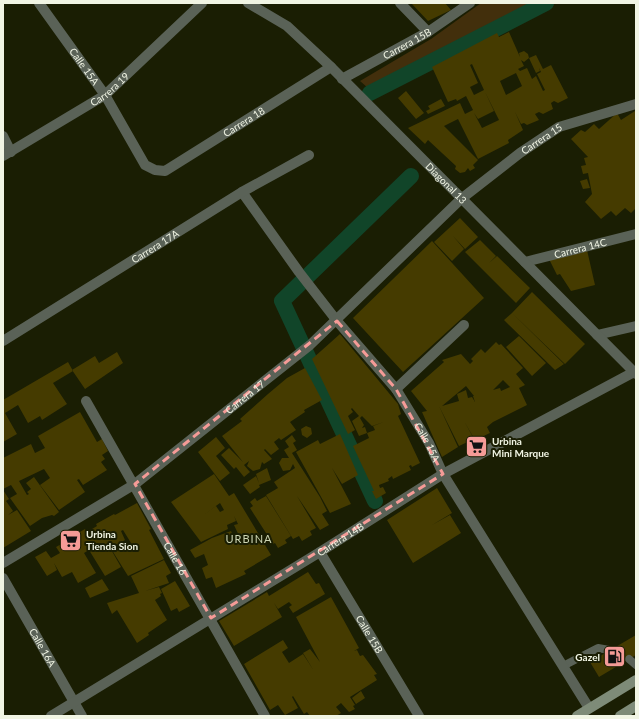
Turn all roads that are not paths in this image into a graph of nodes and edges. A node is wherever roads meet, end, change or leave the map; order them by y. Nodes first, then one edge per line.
1 (39, 3) edge
2 (202, 3) edge
3 (248, 3) edge
4 (400, 3) edge
5 (470, 3) edge
6 (428, 32) junction
7 (331, 67) junction
8 (342, 79) junction
9 (105, 95) junction
10 (636, 104) edge
11 (3, 136) edge
12 (7, 154) edge
13 (309, 155) dead end
14 (155, 170) joint
15 (242, 192) junction
16 (461, 199) junction
17 (636, 234) edge
18 (526, 262) junction
19 (337, 321) junction
20 (464, 325) dead end
21 (636, 326) edge
22 (597, 335) junction
23 (3, 341) edge
24 (635, 373) edge
25 (396, 389) junction
26 (86, 401) dead end
27 (443, 474) junction
28 (135, 484) junction
29 (320, 552) junction
30 (3, 563) edge
31 (3, 578) edge
32 (211, 618) junction
33 (610, 650) dead end
34 (629, 659) dead end
35 (636, 665) edge
36 (563, 666) junction
37 (636, 680) edge
38 (73, 703) junction
39 (636, 706) edge
40 (589, 708) junction
41 (51, 716) edge
42 (82, 716) edge
43 (265, 716) edge
44 (419, 716) edge
45 (577, 716) edge
46 (620, 716) edge

1 - 9 street, Calle 15A
2 - 9 street, Carrera 19
3 - 7 street, Diagonal 13
4 - 6 street
5 - 6 street, Carrera 15B
6 - 8 street, Carrera 15B
7 - 8 street, Diagonal 13
7 - 14 street, Carrera 18
8 - 16 street, Diagonal 13
9 - 12 street, Carrera 19
9 - 14 street, Calle 15A
10 - 16 street, Carrera 15
11 - 12 street
13 - 15 street, Carrera 17A
15 - 19 street, Calle 15A
15 - 23 street, Carrera 17A
16 - 18 street, Diagonal 13
16 - 19 street, Carrera 17
17 - 18 street, Carrera 14C
18 - 22 street, Diagonal 13
19 - 25 street, Calle 15A
19 - 28 street, Carrera 17
20 - 25 street
21 - 22 street
22 - 24 street, Diagonal 13
24 - 27 street, Carrera 14B
25 - 27 street, Calle 15A
26 - 28 street, Calle 16
27 - 29 street, Carrera 14B
27 - 36 street, Calle 15A
28 - 30 street, Carrera 17
28 - 32 street, Calle 16
29 - 32 street, Carrera 14B
29 - 44 street, Calle 15B
31 - 38 street, Calle 16A
32 - 38 street, Carrera 14B
32 - 43 street, Calle 16
33 - 36 lane
34 - 35 lane
36 - 40 street, Calle 15A
37 - 40 main road
38 - 41 street, Carrera 14B
38 - 42 street, Calle 16A
39 - 46 main road
40 - 45 main road

